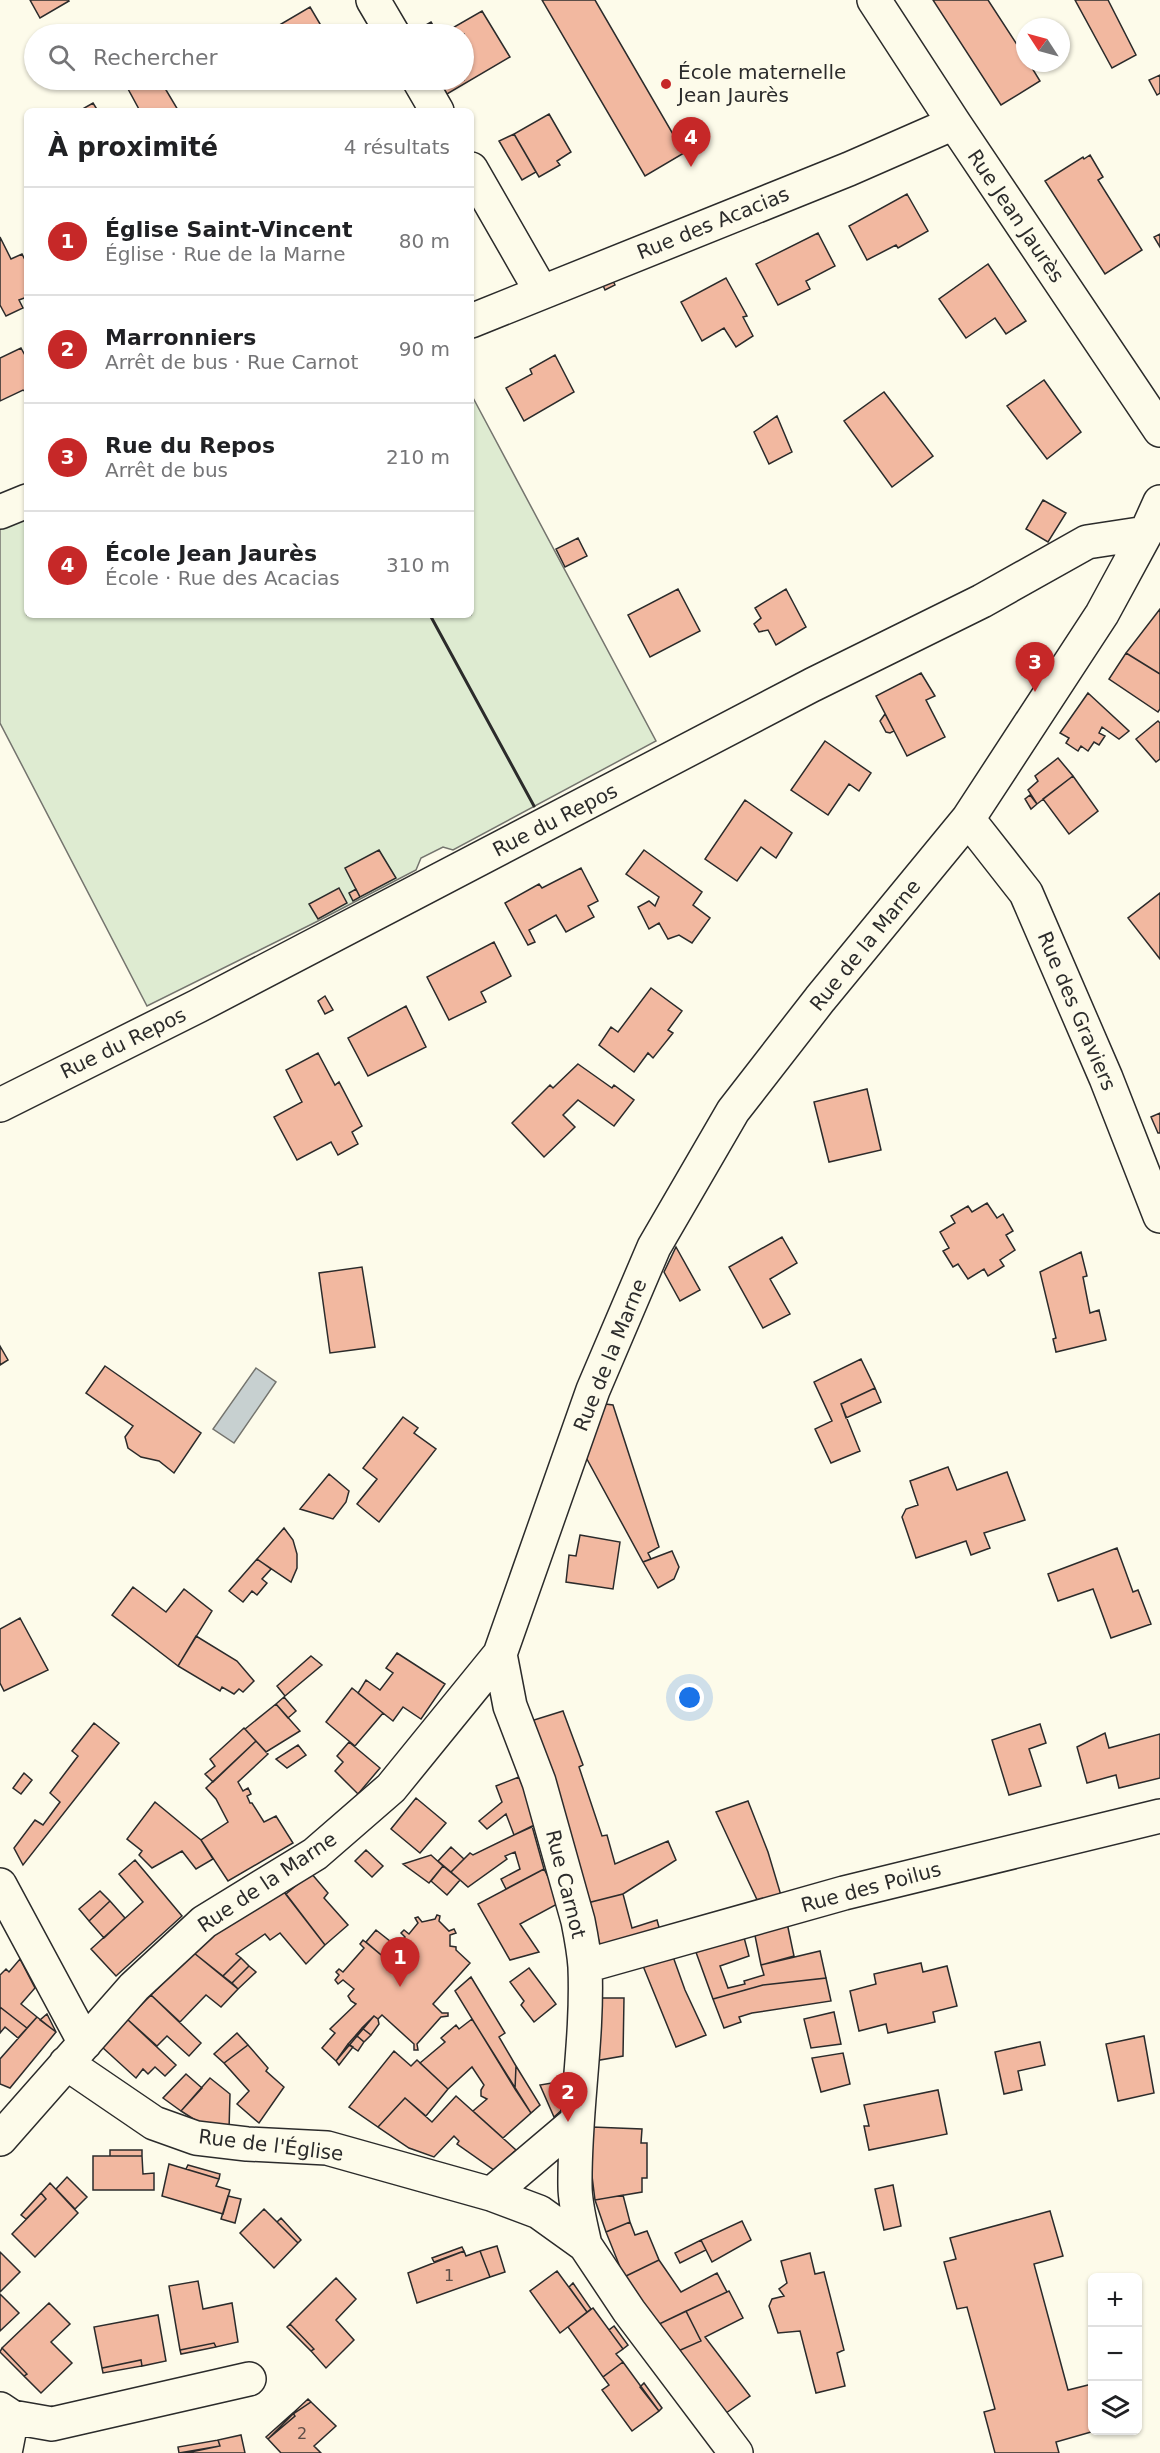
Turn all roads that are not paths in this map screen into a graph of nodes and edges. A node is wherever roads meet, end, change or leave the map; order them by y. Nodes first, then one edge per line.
1 (373, 0) edge
2 (874, 0) edge
3 (387, 24) edge
4 (425, 90) edge
5 (435, 108) edge
6 (954, 123) junction
7 (474, 174) edge
8 (542, 291) junction
9 (474, 320) edge
10 (1160, 430) edge
11 (24, 502) edge
12 (1160, 502) edge
13 (0, 512) edge
14 (1146, 532) junction
15 (968, 819) junction
16 (0, 1105) edge
17 (1160, 1216) edge
18 (500, 1654) junction
19 (1160, 1816) edge
20 (0, 1885) edge
21 (585, 1966) junction
22 (76, 2053) junction
23 (12, 2106) edge
24 (576, 2122) junction
25 (0, 2139) edge
26 (490, 2194) junction
27 (585, 2244) junction
28 (249, 2379) dead end
29 (6, 2413) edge
30 (5, 2453) edge
31 (736, 2453) edge

1 - 3 street
2 - 6 street, Rue Jean Jaurès
4 - 5 street
6 - 8 street, Rue des Acacias
6 - 10 street, Rue Jean Jaurès
7 - 8 street
8 - 9 street, Rue des Acacias
11 - 13 street
12 - 14 street, Rue de la Marne
14 - 15 street, Rue de la Marne
14 - 16 street, Rue du Repos
15 - 17 street, Rue des Graviers
15 - 18 street, Rue de la Marne
18 - 21 street, Rue Carnot
18 - 22 street, Rue de la Marne
19 - 21 street, Rue des Poilus
20 - 22 street
21 - 24 street, Rue Carnot
22 - 23 street, Rue de la Marne
22 - 26 street, Rue de l'Église
23 - 25 street, Rue de la Marne
24 - 26 street
24 - 27 street, Rue Carnot
26 - 27 street, Rue de l'Église
27 - 31 street
28 - 29 street
29 - 30 street

